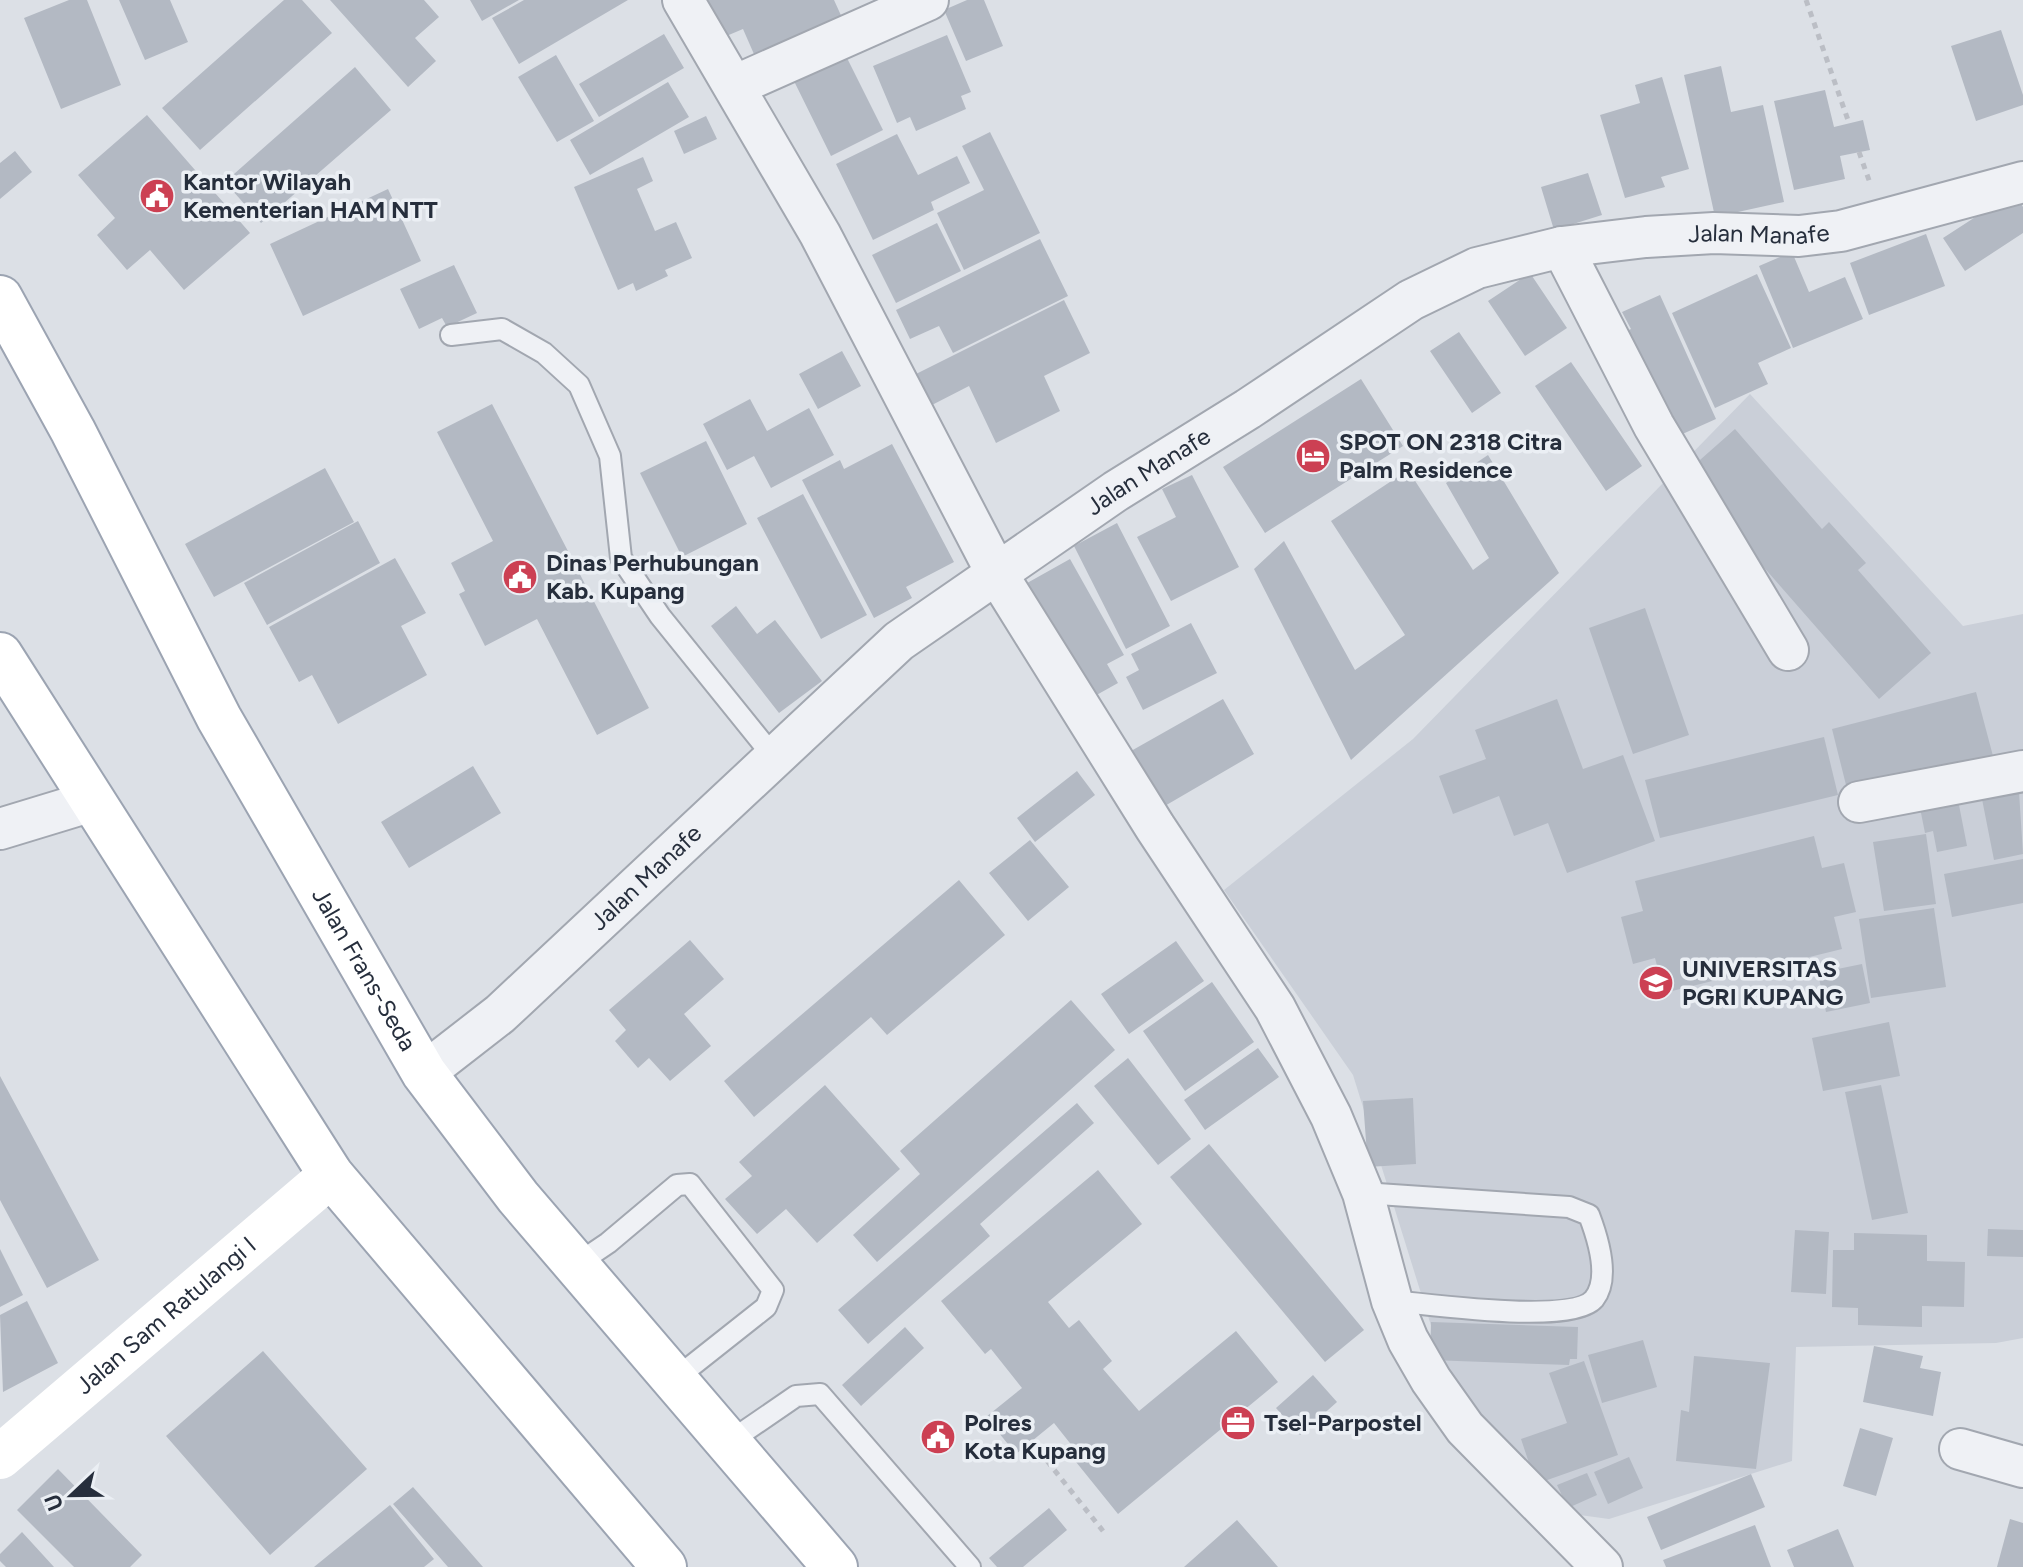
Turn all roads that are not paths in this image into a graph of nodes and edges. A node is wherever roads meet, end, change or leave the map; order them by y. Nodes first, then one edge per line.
1 (683, 0) edge
2 (928, 0) edge
3 (734, 86) junction
4 (2023, 182) edge
5 (1562, 247) junction
6 (0, 298) edge
7 (451, 335) dead end
8 (997, 574) junction
9 (1788, 650) dead end
10 (0, 655) edge
11 (773, 756) junction
12 (2023, 771) edge
13 (92, 801) junction
14 (1859, 802) dead end
15 (0, 829) edge
16 (424, 1073) junction
17 (331, 1175) junction
18 (1363, 1193) junction
19 (577, 1264) junction
20 (1392, 1301) junction
21 (675, 1379) junction
22 (729, 1442) junction
23 (1960, 1449) dead end
24 (0, 1457) edge
25 (2023, 1467) edge
26 (664, 1567) edge
27 (835, 1567) edge
28 (970, 1567) edge
29 (1602, 1567) edge

1 - 3 street
2 - 3 street
3 - 8 street
4 - 5 street, Jalan Manafe
5 - 8 street, Jalan Manafe
5 - 9 street
6 - 16 main road, Jalan Frans-Seda
7 - 11 lane
8 - 11 street, Jalan Manafe
8 - 18 street
10 - 13 main road
11 - 16 street, Jalan Manafe
12 - 14 street
13 - 15 street
13 - 17 main road
16 - 19 main road, Jalan Frans-Seda
17 - 24 main road, Jalan Sam Ratulangi I
17 - 26 main road
18 - 20 street
18 - 20 lane
19 - 21 main road, Jalan Frans-Seda
19 - 21 lane
20 - 29 street
21 - 22 main road, Jalan Frans-Seda
22 - 27 main road, Jalan Frans-Seda
22 - 28 lane
23 - 25 street

